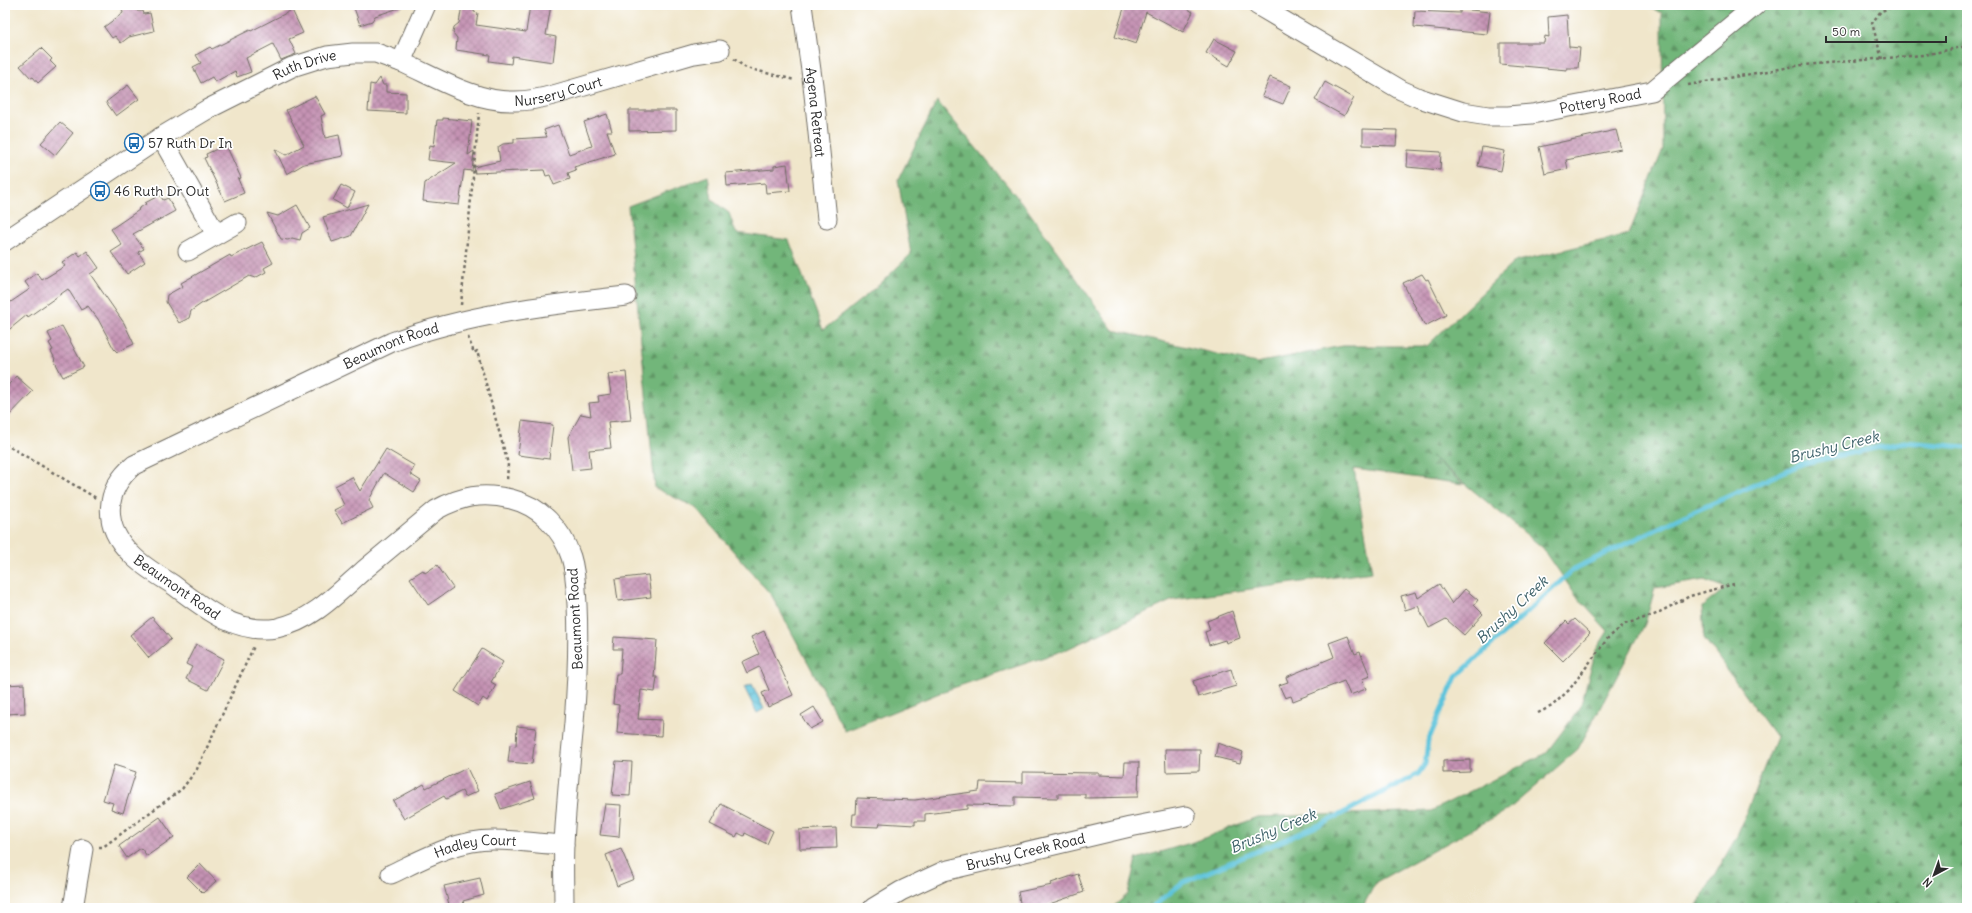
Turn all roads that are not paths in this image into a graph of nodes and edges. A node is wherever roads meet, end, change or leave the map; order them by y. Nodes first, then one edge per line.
1 (426, 5) edge
2 (802, 5) edge
3 (1257, 5) edge
4 (1756, 5) edge
5 (720, 50) road end
6 (401, 62) junction
7 (161, 137) junction
8 (827, 219) dead end
9 (237, 223) dead end
10 (216, 234) junction
11 (5, 241) edge
12 (188, 251) dead end
13 (626, 296) dead end
14 (1186, 816) dead end
15 (564, 846) junction
16 (82, 849) road end
17 (391, 874) dead end
18 (73, 908) edge
19 (564, 908) edge
20 (873, 908) edge

1 - 6 street
2 - 8 street, Agena Retreat
3 - 4 street, Pottery Road
5 - 6 street, Nursery Court
6 - 7 street, Ruth Drive
7 - 10 street
7 - 11 street, Ruth Drive
9 - 10 street
10 - 12 street
13 - 15 street, Beaumont Road
14 - 20 street, Brushy Creek Road
15 - 17 street, Hadley Court
15 - 19 street, Beaumont Road
16 - 18 street

